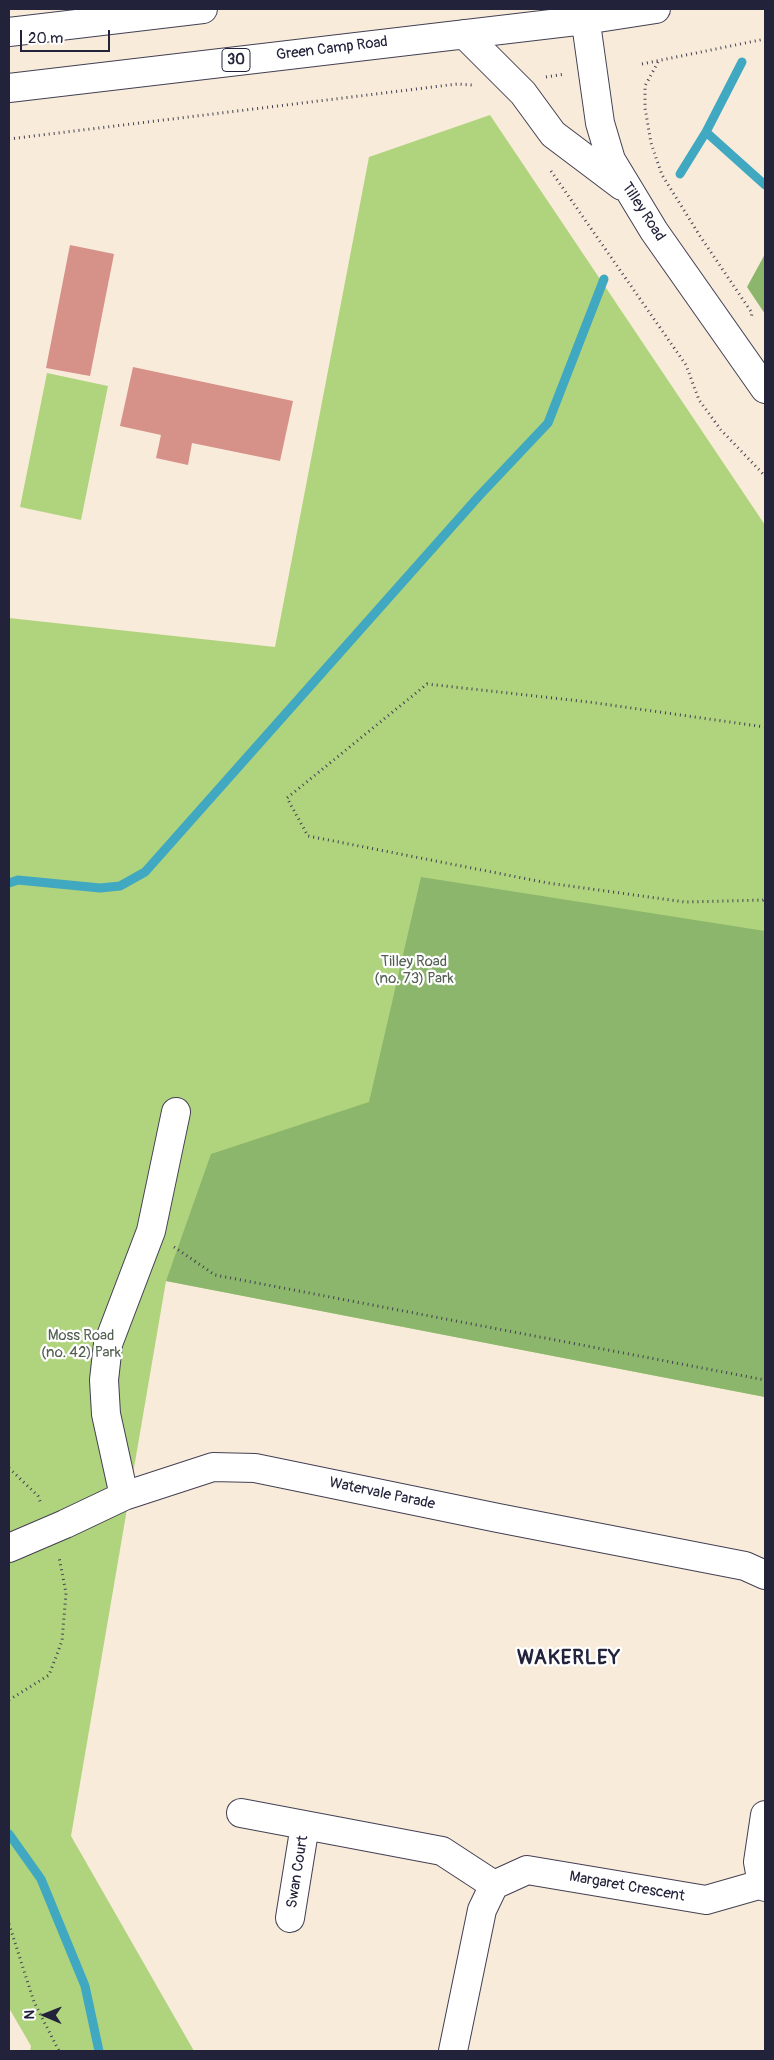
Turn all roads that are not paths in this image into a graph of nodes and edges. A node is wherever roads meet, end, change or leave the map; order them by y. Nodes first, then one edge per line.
1 (202, 9) edge
2 (656, 9) edge
3 (584, 14) edge
4 (9, 32) edge
5 (464, 34) junction
6 (9, 88) edge
7 (627, 189) junction
8 (765, 389) edge
9 (176, 1112) dead end
10 (124, 1496) junction
11 (9, 1548) edge
12 (765, 1575) edge
13 (241, 1813) dead end
14 (765, 1815) edge
15 (305, 1825) junction
16 (494, 1885) junction
17 (764, 1886) edge
18 (290, 1918) dead end
19 (453, 2051) edge

1 - 4 street
2 - 3 street, Green Camp Road / 30
3 - 5 street, Green Camp Road / 30
3 - 7 street, Tilley Road
5 - 6 street, Green Camp Road / 30
5 - 7 street
7 - 8 street, Tilley Road
9 - 10 street
10 - 11 street, Watervale Parade
10 - 12 street, Watervale Parade
13 - 15 street
14 - 17 street
15 - 16 street
15 - 18 street, Swan Court
16 - 17 street, Margaret Crescent
16 - 19 street

